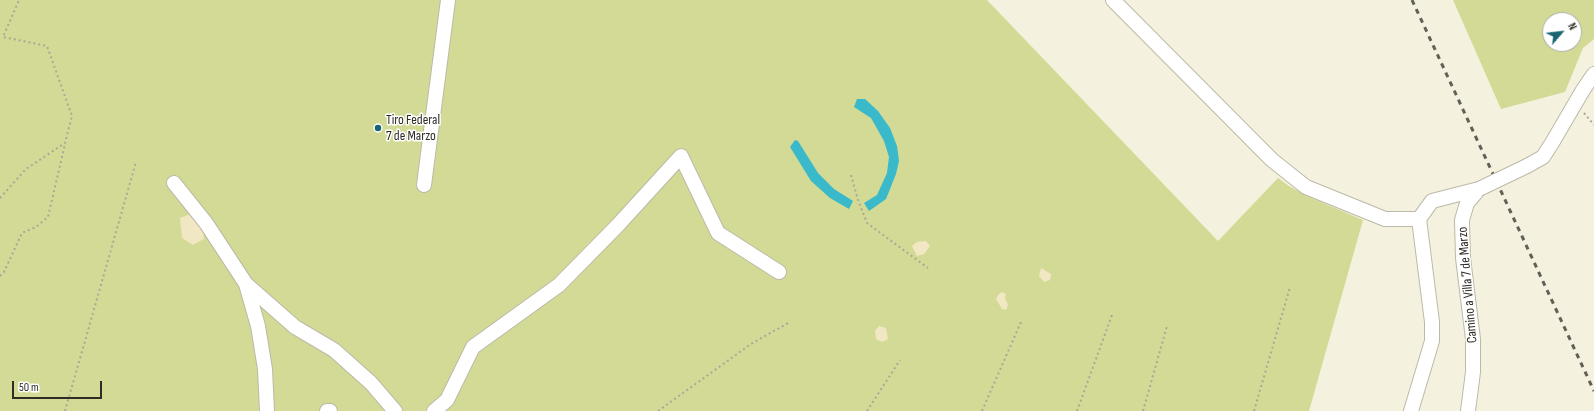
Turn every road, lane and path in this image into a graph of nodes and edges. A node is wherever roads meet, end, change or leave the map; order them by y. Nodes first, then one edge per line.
1 (18, 0) edge
2 (448, 0) edge
3 (1113, 0) edge
4 (1594, 74) edge
5 (65, 143) junction
6 (136, 162) dead end
7 (852, 175) dead end
8 (174, 182) dead end
9 (424, 185) dead end
10 (1479, 189) junction
11 (0, 198) edge
12 (1419, 219) junction
13 (928, 268) dead end
14 (779, 272) dead end
15 (0, 275) edge
16 (246, 284) junction
17 (1290, 287) dead end
18 (1112, 315) dead end
19 (1021, 322) dead end
20 (788, 323) dead end
21 (1167, 326) dead end
22 (900, 360) dead end
23 (64, 411) edge
24 (266, 411) edge
25 (327, 411) edge
26 (330, 411) edge
27 (395, 411) edge
28 (434, 411) edge
29 (658, 411) edge
30 (867, 411) edge
31 (982, 411) edge
32 (1077, 411) edge
33 (1143, 411) edge
34 (1254, 411) edge
35 (1411, 411) edge
36 (1468, 411) edge

1 - 5 path
2 - 9 street
3 - 12 street
4 - 10 street, Camino a Villa 7 de Marzo, bridge
5 - 11 path
5 - 15 path
6 - 23 path
7 - 13 path
8 - 16 street
10 - 12 street
10 - 36 street, Camino a Villa 7 de Marzo
12 - 35 street
14 - 28 street
16 - 24 street
16 - 27 street
17 - 34 path
18 - 32 path
19 - 31 path
20 - 29 path
21 - 33 path
22 - 30 path
25 - 26 street

